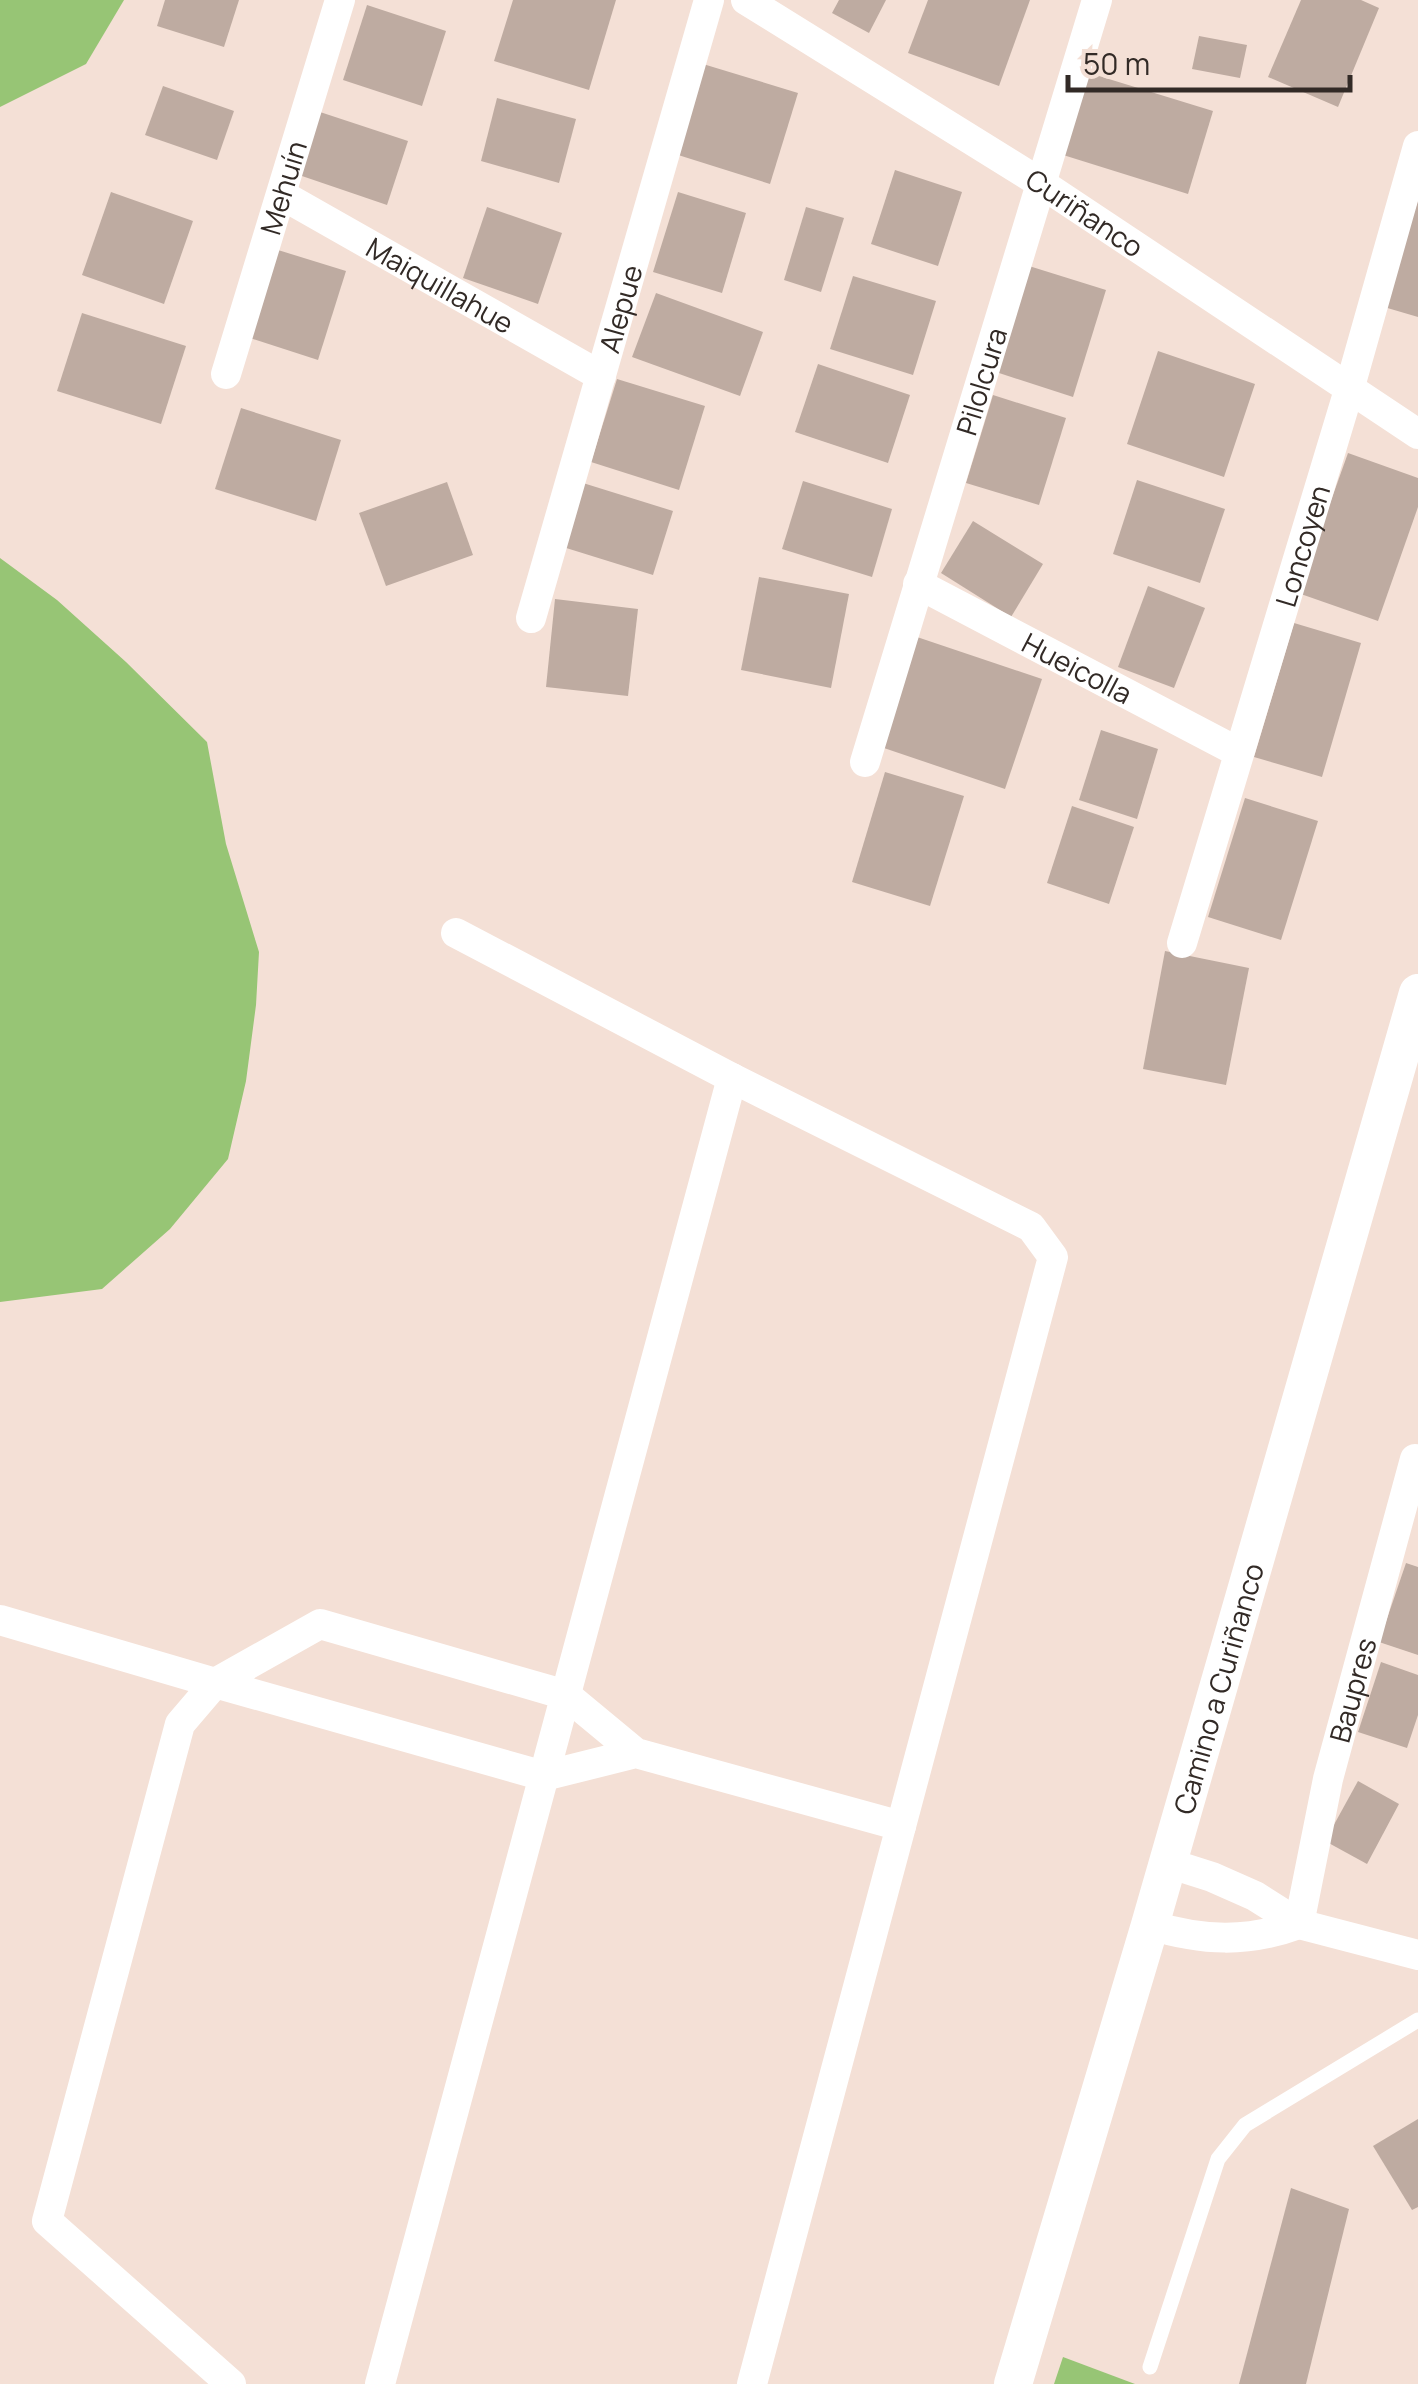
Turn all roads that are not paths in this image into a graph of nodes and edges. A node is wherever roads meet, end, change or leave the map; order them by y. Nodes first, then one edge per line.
1 (340, 0) edge
2 (709, 0) edge
3 (746, 0) edge
4 (1097, 0) edge
5 (1418, 146) edge
6 (1039, 182) junction
7 (282, 194) junction
8 (226, 374) dead end
9 (601, 376) junction
10 (1349, 390) junction
11 (1418, 434) edge
12 (918, 584) junction
13 (530, 618) dead end
14 (1238, 752) junction
15 (865, 762) dead end
16 (456, 933) dead end
17 (1182, 942) dead end
18 (1418, 993) edge
19 (732, 1078) junction
20 (1414, 1459) dead end
21 (0, 1620) edge
22 (215, 1683) junction
23 (566, 1695) junction
24 (636, 1753) junction
25 (544, 1776) junction
26 (900, 1826) junction
27 (1168, 1862) junction
28 (1299, 1924) junction
29 (1150, 1925) junction
30 (1418, 1955) edge
31 (1418, 2020) edge
32 (1150, 2367) dead end
33 (230, 2384) edge
34 (380, 2384) edge
35 (752, 2384) edge
36 (1012, 2384) edge

1 - 7 street, Mehuín
2 - 9 street, Alepue
3 - 6 street, Curiñanco
4 - 6 street, Pilolcura
5 - 10 street, Loncoyen
6 - 10 street, Curiñanco
6 - 12 street, Pilolcura
7 - 8 street, Mehuín
7 - 9 street, Maiquillahue
9 - 13 street, Alepue
10 - 11 street, Curiñanco
10 - 14 street, Loncoyen
12 - 14 street, Hueicolla
12 - 15 street, Pilolcura
14 - 17 street, Loncoyen
16 - 19 street
18 - 27 street, Camino a Curiñanco
19 - 23 street
19 - 26 street
20 - 28 street, Baupres
21 - 22 street
22 - 23 street
22 - 25 street
22 - 33 street
23 - 24 street
23 - 25 street
24 - 25 street
24 - 26 street
25 - 34 street
26 - 35 street
27 - 28 street
27 - 29 street, Camino a Curiñanco
28 - 29 street
28 - 30 street
29 - 36 street, Camino a Curiñanco
31 - 32 lane

